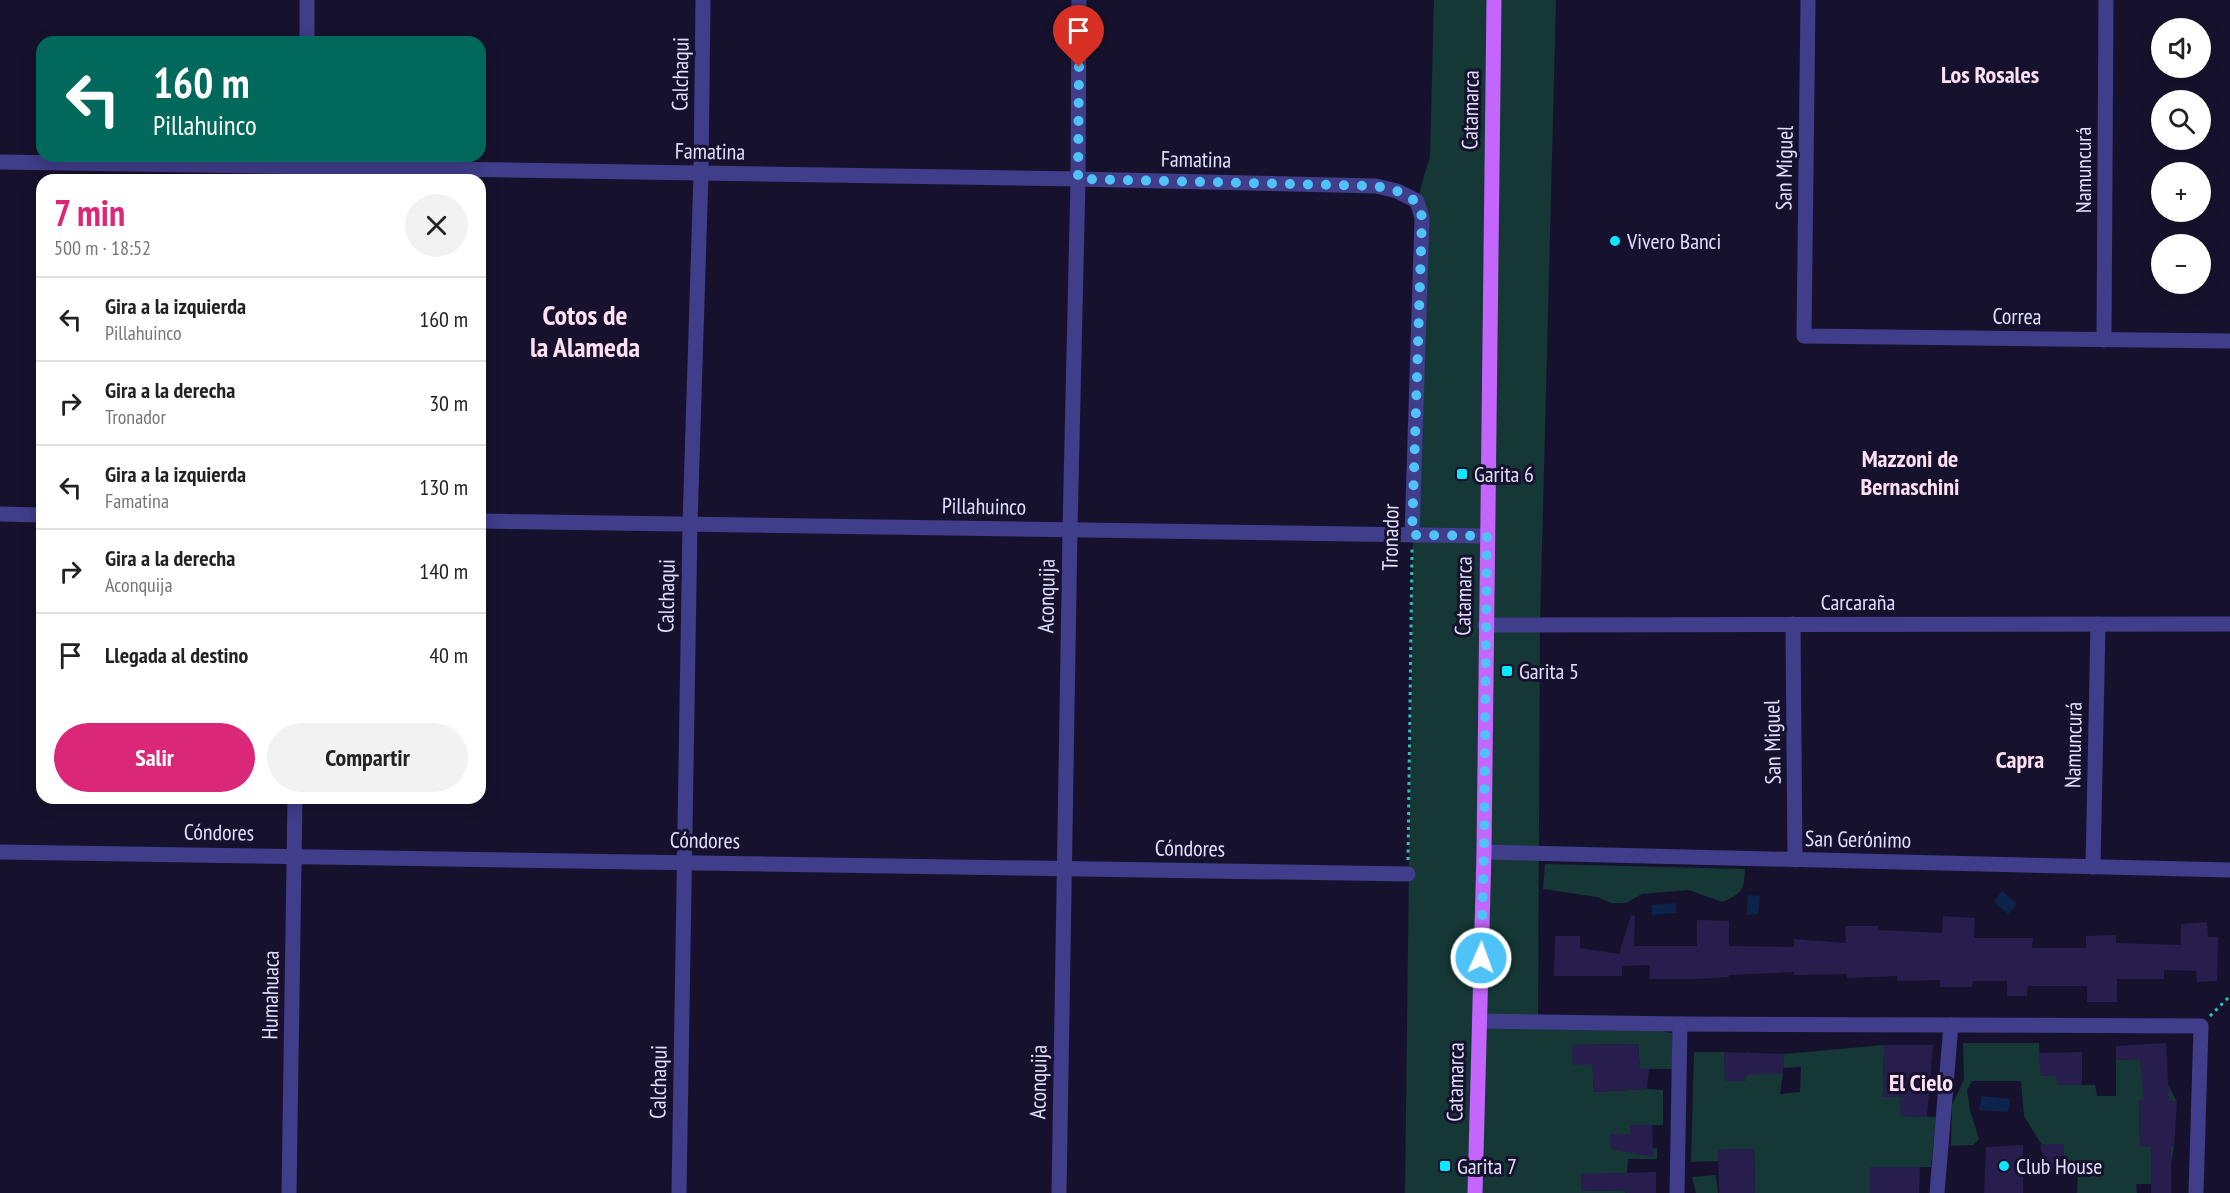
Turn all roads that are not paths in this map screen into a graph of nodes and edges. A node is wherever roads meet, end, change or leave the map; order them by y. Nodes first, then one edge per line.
1 (307, 0) edge
2 (704, 0) edge
3 (1079, 0) edge
4 (1494, 0) edge
5 (1808, 0) edge
6 (2106, 0) edge
7 (307, 36) edge
8 (0, 162) edge
9 (305, 168) edge
10 (701, 173) junction
11 (1078, 179) junction
12 (1417, 201) joint
13 (1804, 336) joint
14 (2104, 340) junction
15 (2230, 341) edge
16 (0, 514) edge
17 (36, 514) edge
18 (486, 521) edge
19 (690, 524) junction
20 (1070, 530) junction
21 (1412, 535) junction
22 (1487, 536) junction
23 (1793, 624) junction
24 (2098, 624) junction
25 (2230, 624) edge
26 (1485, 625) junction
27 (295, 804) edge
28 (0, 852) edge
29 (1484, 852) junction
30 (294, 856) junction
31 (1796, 860) junction
32 (684, 863) junction
33 (2093, 867) junction
34 (1064, 868) junction
35 (2230, 870) edge
36 (1408, 874) road end
37 (1479, 1021) junction
38 (1680, 1024) junction
39 (1951, 1025) junction
40 (289, 1193) edge
41 (679, 1193) edge
42 (1059, 1193) edge
43 (1475, 1193) edge
44 (1677, 1193) edge
45 (1937, 1193) edge
46 (2196, 1193) edge

1 - 7 street
2 - 10 street, Calchaqui
3 - 11 street, Aconquija
4 - 22 main road, Catamarca
5 - 13 street, San Miguel
6 - 14 street, Namuncurá
8 - 9 street, Famatina
9 - 10 street, Famatina
10 - 11 street, Famatina
10 - 19 street, Calchaqui
11 - 12 street, Famatina
11 - 20 street, Aconquija
12 - 21 street, Tronador
13 - 14 street, Correa
14 - 15 street, Correa
16 - 17 street
18 - 19 street, Pillahuinco
19 - 20 street, Pillahuinco
19 - 32 street, Calchaqui
20 - 21 street, Pillahuinco
20 - 34 street, Aconquija
21 - 22 street, Pillahuinco
22 - 26 main road, Catamarca
23 - 24 street, Carcaraña
23 - 26 street, Carcaraña
23 - 31 street, San Miguel
24 - 25 street, Carcaraña
24 - 33 street, Namuncurá
26 - 29 main road, Catamarca
27 - 30 street, Humahuaca
28 - 30 street, Cóndores
29 - 31 street, San Gerónimo
29 - 37 main road, Catamarca
30 - 32 street, Cóndores
30 - 40 street, Humahuaca
31 - 33 street, San Gerónimo
32 - 34 street, Cóndores
32 - 41 street, Calchaqui
33 - 35 street, San Gerónimo
34 - 36 street, Cóndores
34 - 42 street, Aconquija
37 - 38 street
37 - 43 main road, Catamarca
38 - 39 street
38 - 44 street
39 - 45 street
39 - 46 street

